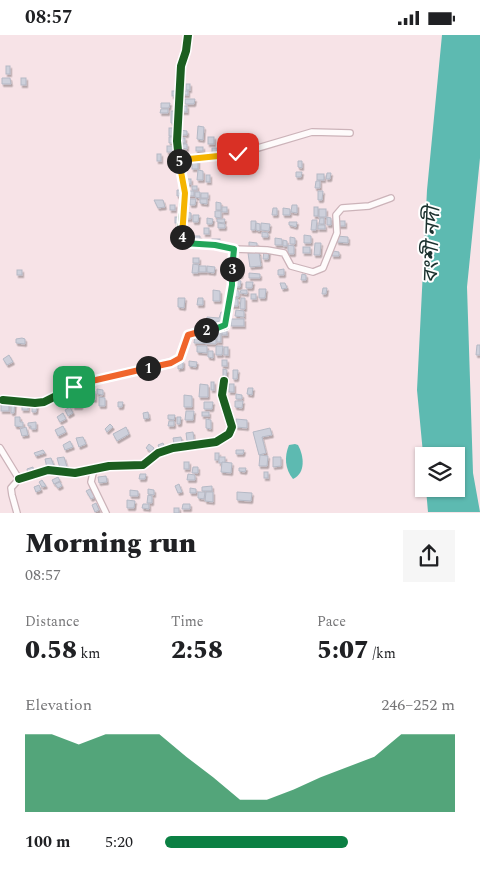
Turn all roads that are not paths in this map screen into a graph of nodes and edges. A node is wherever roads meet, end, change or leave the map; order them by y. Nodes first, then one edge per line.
1 (188, 35) edge
2 (350, 133) dead end
3 (179, 160) junction
4 (391, 199) dead end
5 (234, 249) junction
6 (224, 381) dead end
7 (3, 400) dead end
8 (0, 448) edge
9 (94, 469) junction
10 (19, 479) junction
11 (17, 513) edge
12 (106, 513) edge

1 - 3 street
2 - 3 street
3 - 5 street
4 - 5 street
5 - 7 street
6 - 9 street
8 - 10 street
9 - 10 street
9 - 12 street
10 - 11 street

